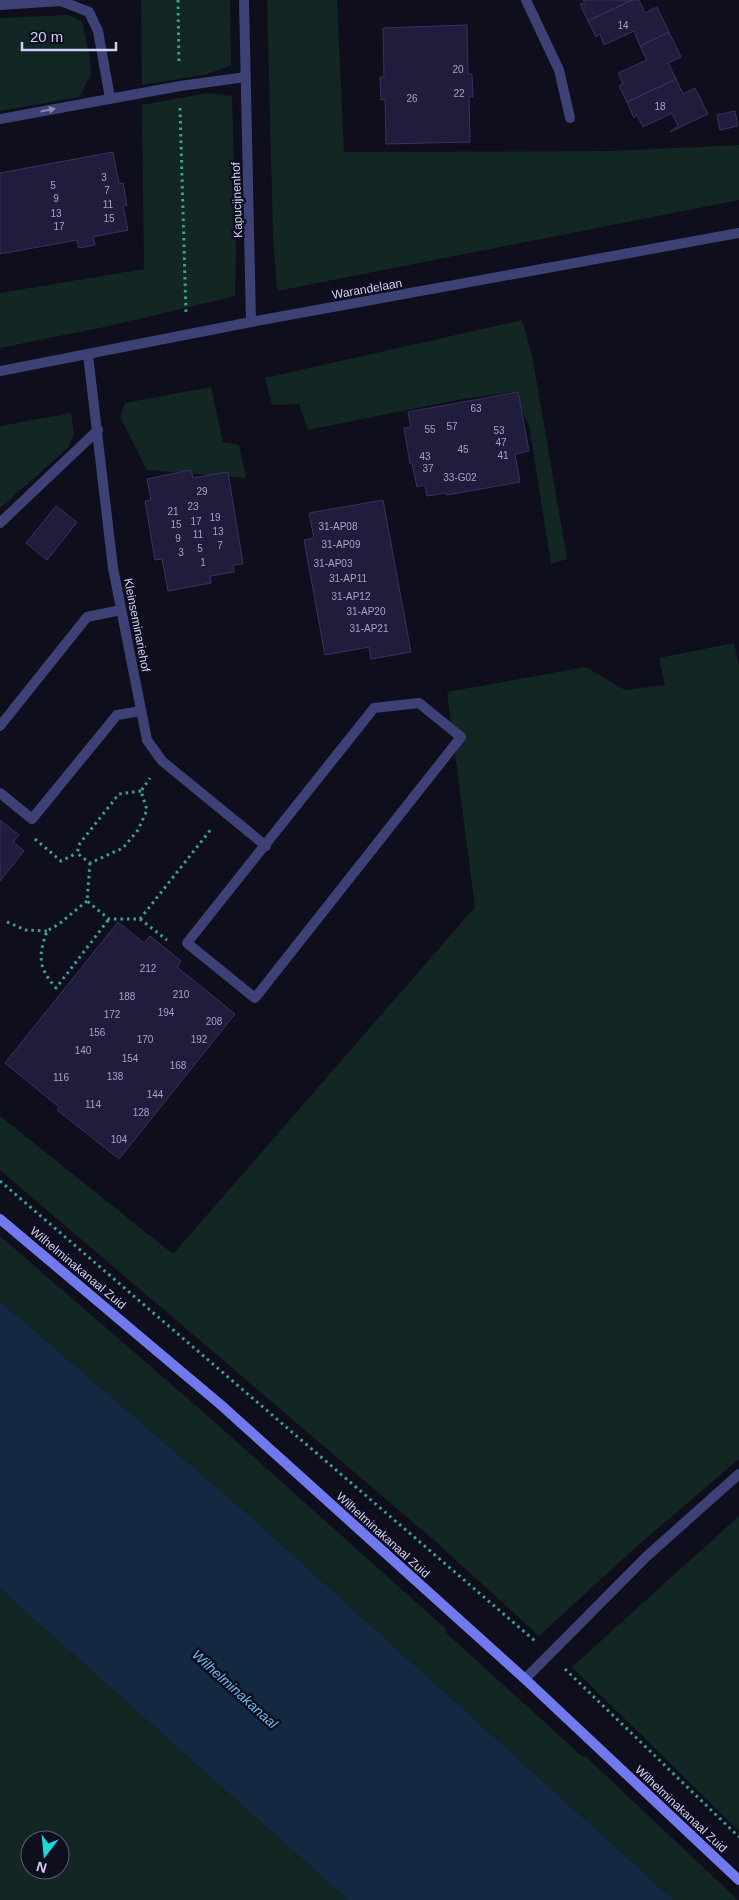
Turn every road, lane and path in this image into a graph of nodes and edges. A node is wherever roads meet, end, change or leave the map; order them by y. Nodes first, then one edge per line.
1 (178, 0) edge
2 (244, 0) edge
3 (526, 0) edge
4 (0, 5) edge
5 (246, 77) junction
6 (180, 86) junction
7 (110, 98) junction
8 (570, 118) dead end
9 (0, 119) edge
10 (739, 233) edge
11 (251, 322) junction
12 (188, 336) junction
13 (88, 355) junction
14 (0, 371) edge
15 (98, 430) junction
16 (0, 523) edge
17 (121, 610) junction
18 (141, 711) junction
19 (0, 726) edge
20 (162, 762) junction
21 (141, 791) junction
22 (0, 793) edge
23 (225, 812) junction
24 (32, 819) junction
25 (266, 846) junction
26 (77, 853) junction
27 (90, 863) junction
28 (87, 901) junction
29 (110, 919) junction
30 (140, 919) junction
31 (7, 922) dead end
32 (46, 931) junction
33 (187, 943) junction
34 (0, 1180) edge
35 (0, 1219) edge
36 (739, 1474) edge
37 (550, 1653) junction
38 (524, 1679) junction
39 (739, 1837) edge
40 (739, 1880) edge

1 - 6 path
2 - 5 street, Kapucijnenhof
3 - 8 street
4 - 7 street
5 - 6 street
5 - 11 street, Kapucijnenhof
6 - 7 street
6 - 12 path
9 -> 7 street
10 - 11 street, Warandelaan
11 - 12 street, Warandelaan
12 - 13 street, Warandelaan
13 - 14 street, Warandelaan
13 - 15 street, Kleinseminariehof
15 - 16 street
15 - 17 street, Kleinseminariehof
17 - 18 street, Kleinseminariehof
17 - 19 street
18 - 20 street, Kleinseminariehof
18 - 24 street
20 - 21 path
20 - 23 street, Kleinseminariehof
21 - 26 path
21 - 27 path
22 - 24 street
23 - 25 street, Kleinseminariehof
23 - 30 path
24 - 26 path
25 - 33 street
25 - 33 street
26 - 27 path
27 - 28 path
28 - 29 path
28 - 32 path
29 - 30 path
29 - 32 path
30 - 33 path
31 - 32 path
34 - 37 path, Wilhelminakanaal Zuid
35 - 38 street, Wilhelminakanaal Zuid
36 - 37 street
37 - 38 street
37 - 39 path, Wilhelminakanaal Zuid
38 - 40 street, Wilhelminakanaal Zuid

